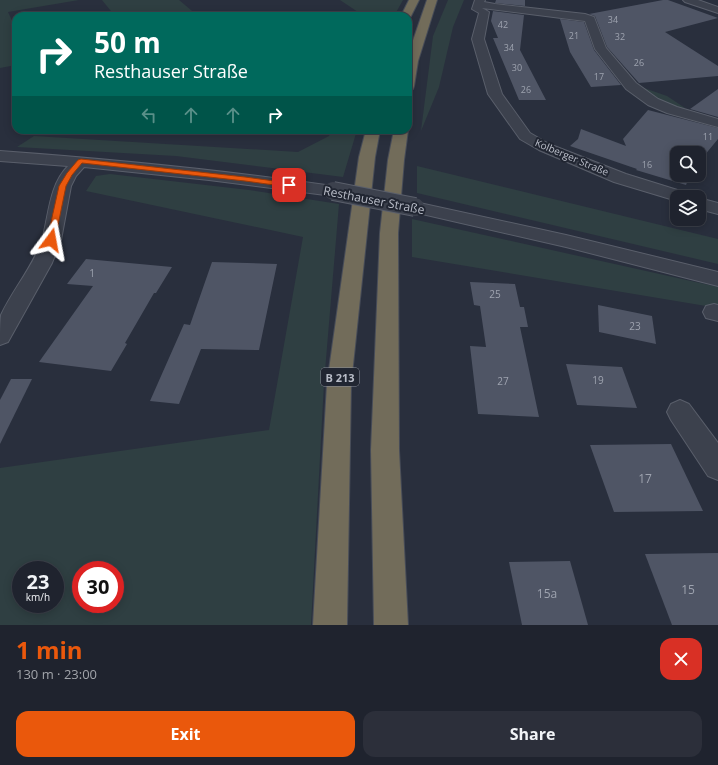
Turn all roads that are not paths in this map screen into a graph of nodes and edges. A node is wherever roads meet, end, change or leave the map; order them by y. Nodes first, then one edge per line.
1 (414, 0) edge
2 (432, 0) edge
3 (688, 0) edge
4 (484, 6) edge
5 (718, 10) edge
6 (408, 12) edge
7 (412, 61) edge
8 (718, 123) edge
9 (372, 134) edge
10 (400, 134) edge
11 (0, 156) edge
12 (81, 161) junction
13 (670, 194) edge
14 (706, 205) edge
15 (718, 209) edge
16 (718, 279) edge
17 (0, 336) edge
18 (680, 412) dead end
19 (718, 466) edge
20 (330, 625) edge
21 (391, 625) edge

1 - 6 highway
2 - 7 highway
3 - 5 street
4 - 8 street
4 - 13 street, Kolberger Straße
9 - 20 highway, B 213
10 - 21 highway
11 - 12 street, Resthauser Straße
12 - 16 street, Resthauser Straße, bridge
12 - 17 street
14 - 15 street
18 - 19 street

